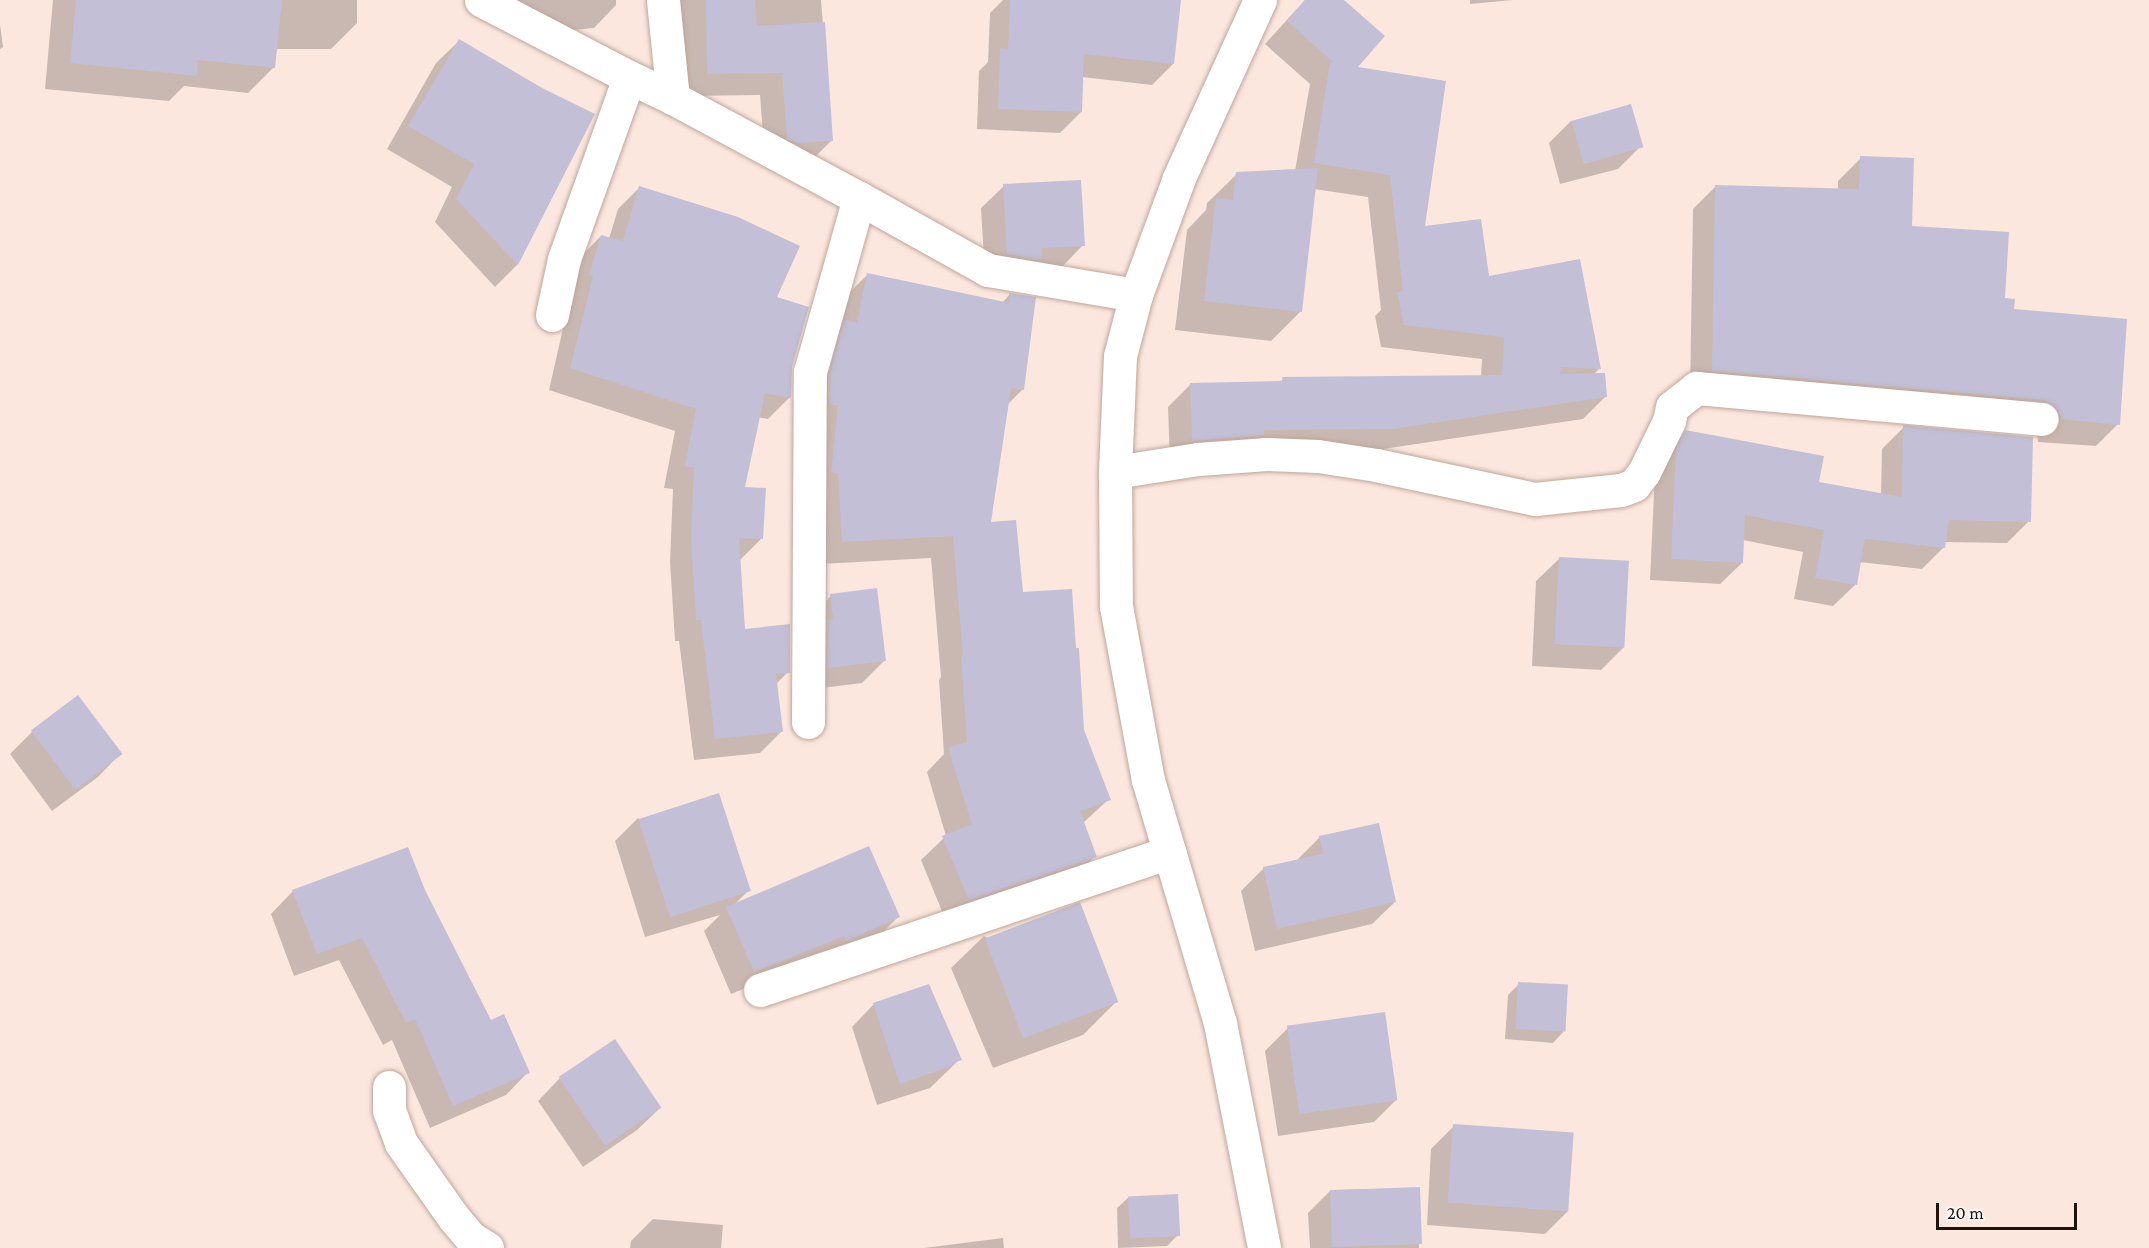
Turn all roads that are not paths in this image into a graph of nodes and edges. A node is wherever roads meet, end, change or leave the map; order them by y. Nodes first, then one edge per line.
1 (481, 0) edge
2 (663, 0) edge
3 (1260, 0) edge
4 (629, 77) junction
5 (673, 98) junction
6 (859, 198) junction
7 (1136, 295) junction
8 (552, 315) dead end
9 (2042, 419) dead end
10 (1115, 472) junction
11 (808, 722) dead end
12 (1169, 852) junction
13 (760, 990) dead end
14 (389, 1087) dead end
15 (487, 1248) edge
16 (1264, 1248) edge

1 - 4 street
2 - 5 street
3 - 7 street
4 - 5 street
4 - 8 street
5 - 6 street
6 - 7 street
6 - 11 street
7 - 10 street
9 - 10 street
10 - 12 street
12 - 13 street
12 - 16 street
14 - 15 street

